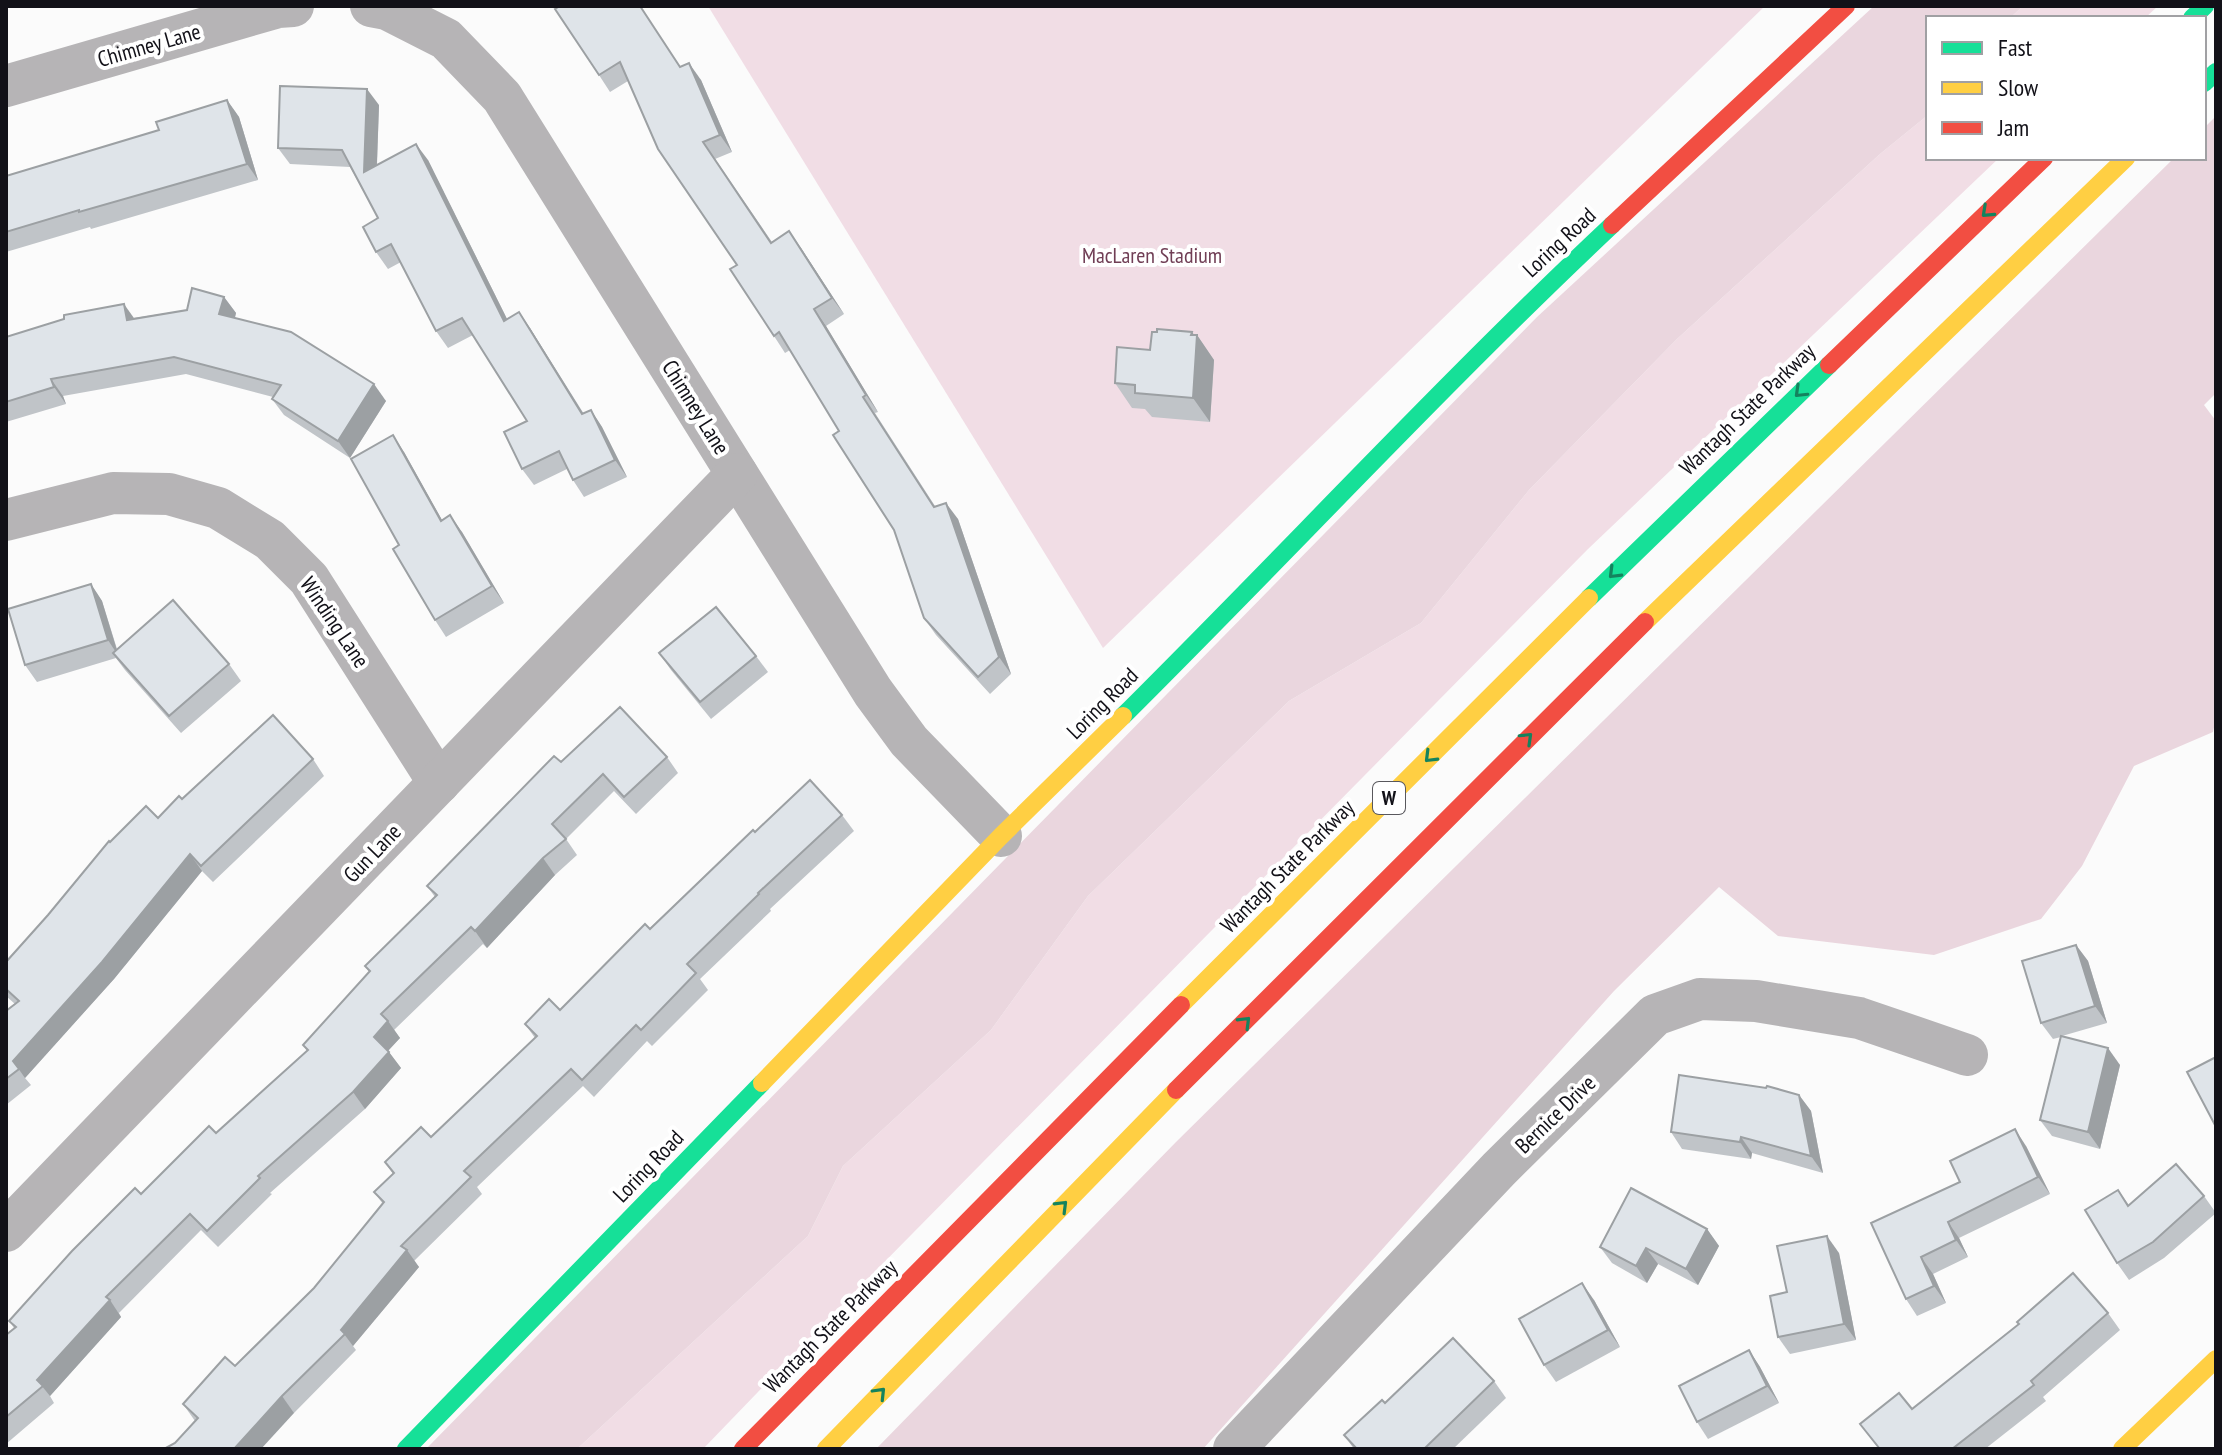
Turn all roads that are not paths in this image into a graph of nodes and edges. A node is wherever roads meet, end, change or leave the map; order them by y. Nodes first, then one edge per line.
1 (293, 6) edge
2 (371, 6) edge
3 (1846, 6) edge
4 (6, 86) edge
5 (2042, 160) edge
6 (2124, 160) edge
7 (737, 474) junction
8 (6, 520) edge
9 (439, 783) junction
10 (1001, 836) junction
11 (1967, 1055) dead end
12 (6, 1231) edge
13 (2216, 1359) edge
14 (406, 1449) edge
15 (743, 1449) edge
16 (826, 1449) edge
17 (1234, 1449) edge
18 (2122, 1449) edge

1 - 4 street, Chimney Lane
2 - 7 street, Chimney Lane
3 - 10 main road, Loring Road
5 -> 15 main road, Wantagh State Parkway / W
16 -> 6 main road, W
7 - 9 street, Gun Lane
7 - 10 street, Chimney Lane
8 - 9 street, Winding Lane
9 - 12 street, Gun Lane
10 - 14 main road, Loring Road
11 - 17 street, Bernice Drive
13 - 18 main road

